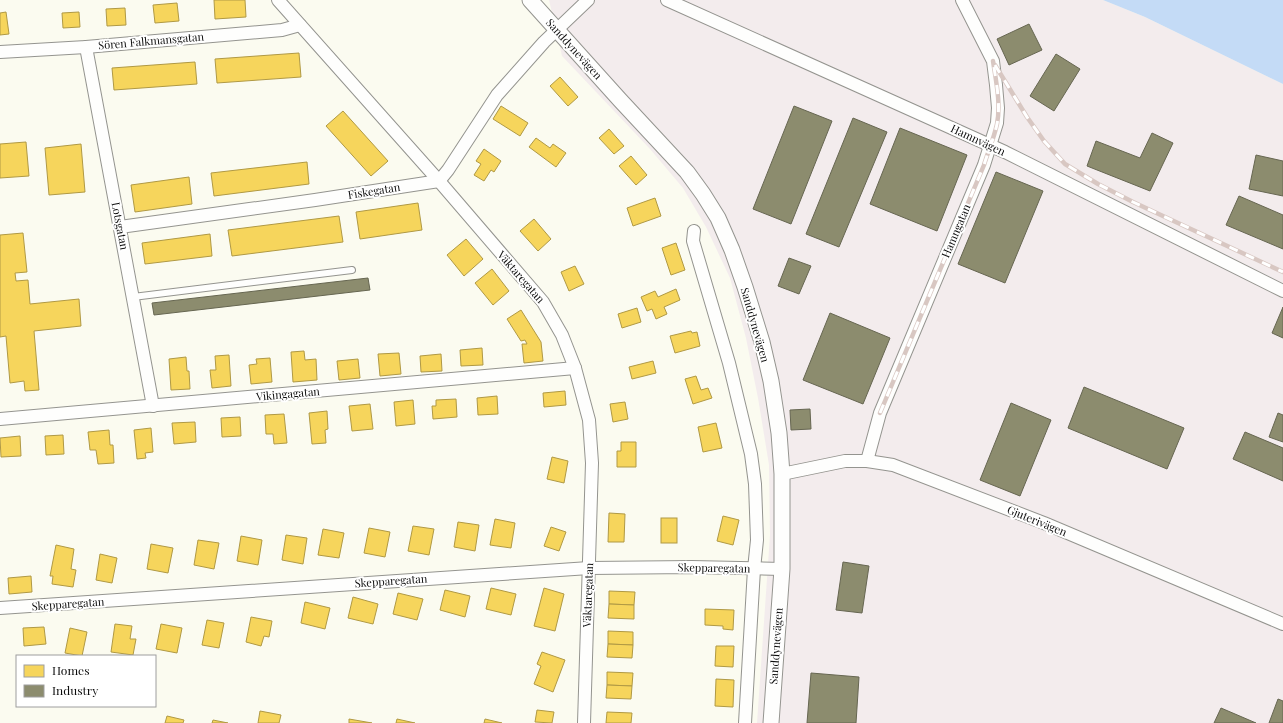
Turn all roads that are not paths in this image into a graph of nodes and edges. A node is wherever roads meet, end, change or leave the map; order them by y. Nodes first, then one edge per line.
1 (278, 0) edge
2 (530, 0) edge
3 (588, 0) edge
4 (667, 0) edge
5 (962, 0) edge
6 (300, 26) junction
7 (556, 30) junction
8 (86, 47) junction
9 (0, 52) edge
10 (990, 145) junction
11 (439, 181) junction
12 (120, 226) junction
13 (694, 231) dead end
14 (352, 270) dead end
15 (1283, 291) edge
16 (133, 297) junction
17 (575, 368) junction
18 (153, 406) junction
19 (0, 419) edge
20 (867, 461) junction
21 (782, 474) junction
22 (589, 568) junction
23 (754, 568) junction
24 (782, 569) junction
25 (0, 608) edge
26 (1283, 624) edge
27 (584, 723) edge
28 (745, 723) edge
29 (771, 723) edge

1 - 6 street, Väktaregatan
2 - 7 street, Sanddynevägen
3 - 7 street
4 - 10 street, Hamnvägen
5 - 10 street, Hamngatan
6 - 8 street, Sören Falkmansgatan
6 - 11 street, Väktaregatan
7 - 11 street
7 - 21 street, Sanddynevägen
8 - 9 street, Sören Falkmansgatan
8 - 12 street, Lotsgatan
10 - 15 street, Hamnvägen
10 - 20 street, Hamngatan
11 - 12 street, Fiskegatan
11 - 17 street, Väktaregatan
12 - 16 street, Lotsgatan
13 - 23 street
14 - 16 lane
16 - 18 street, Lotsgatan
17 - 18 street, Vikingagatan
17 - 22 street, Väktaregatan
18 - 19 street, Vikingagatan
20 - 21 street, Gjuterivägen
20 - 26 street, Gjuterivägen
21 - 24 street, Sanddynevägen
22 - 23 street, Skepparegatan
22 - 25 street, Skepparegatan
22 - 27 street, Väktaregatan
23 - 24 street, Skepparegatan
23 - 28 street
24 - 29 street, Sanddynevägen

